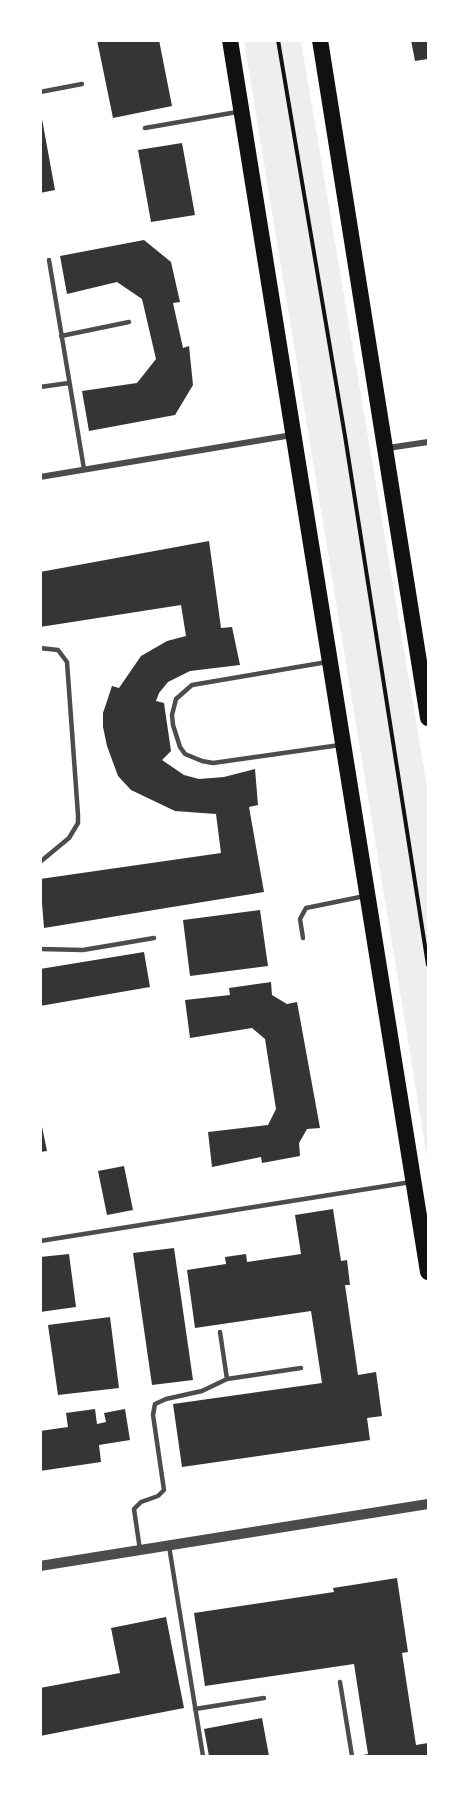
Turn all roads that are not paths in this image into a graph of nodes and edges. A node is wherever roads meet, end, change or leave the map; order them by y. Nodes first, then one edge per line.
1 (230, 40) edge
2 (320, 40) edge
3 (82, 84) dead end
4 (40, 92) edge
5 (241, 111) junction
6 (145, 128) dead end
7 (49, 260) dead end
8 (129, 322) dead end
9 (61, 336) junction
10 (69, 383) junction
11 (40, 387) edge
12 (293, 435) junction
13 (429, 442) edge
14 (384, 449) junction
15 (84, 470) junction
16 (40, 477) edge
17 (40, 648) edge
18 (330, 662) junction
19 (429, 718) edge
20 (343, 744) junction
21 (40, 862) edge
22 (367, 896) junction
23 (154, 938) dead end
24 (303, 938) dead end
25 (40, 949) edge
26 (413, 1181) junction
27 (40, 1241) edge
28 (429, 1272) edge
29 (220, 1332) dead end
30 (300, 1368) dead end
31 (227, 1379) junction
32 (429, 1504) edge
33 (168, 1546) junction
34 (140, 1550) junction
35 (40, 1566) edge
36 (340, 1682) dead end
37 (264, 1698) dead end
38 (195, 1709) junction
39 (203, 1756) edge
40 (352, 1756) edge

1 - 5 highway
2 - 14 highway
3 - 4 lane
5 - 6 lane
5 - 12 highway
7 - 9 lane
8 - 9 lane
9 - 10 lane
10 - 11 lane
10 - 15 lane
12 - 15 street
12 - 18 highway
13 - 14 street
14 - 19 highway
15 - 16 street
17 - 21 lane
18 - 20 highway
18 - 20 lane
20 - 22 highway
22 - 24 lane
22 - 26 highway
23 - 25 lane
26 - 27 lane
26 - 28 highway
29 - 31 lane
30 - 31 lane
31 - 34 lane
32 - 33 street
33 - 34 street
33 - 38 lane
34 - 35 street
36 - 40 lane
37 - 38 lane
38 - 39 lane

